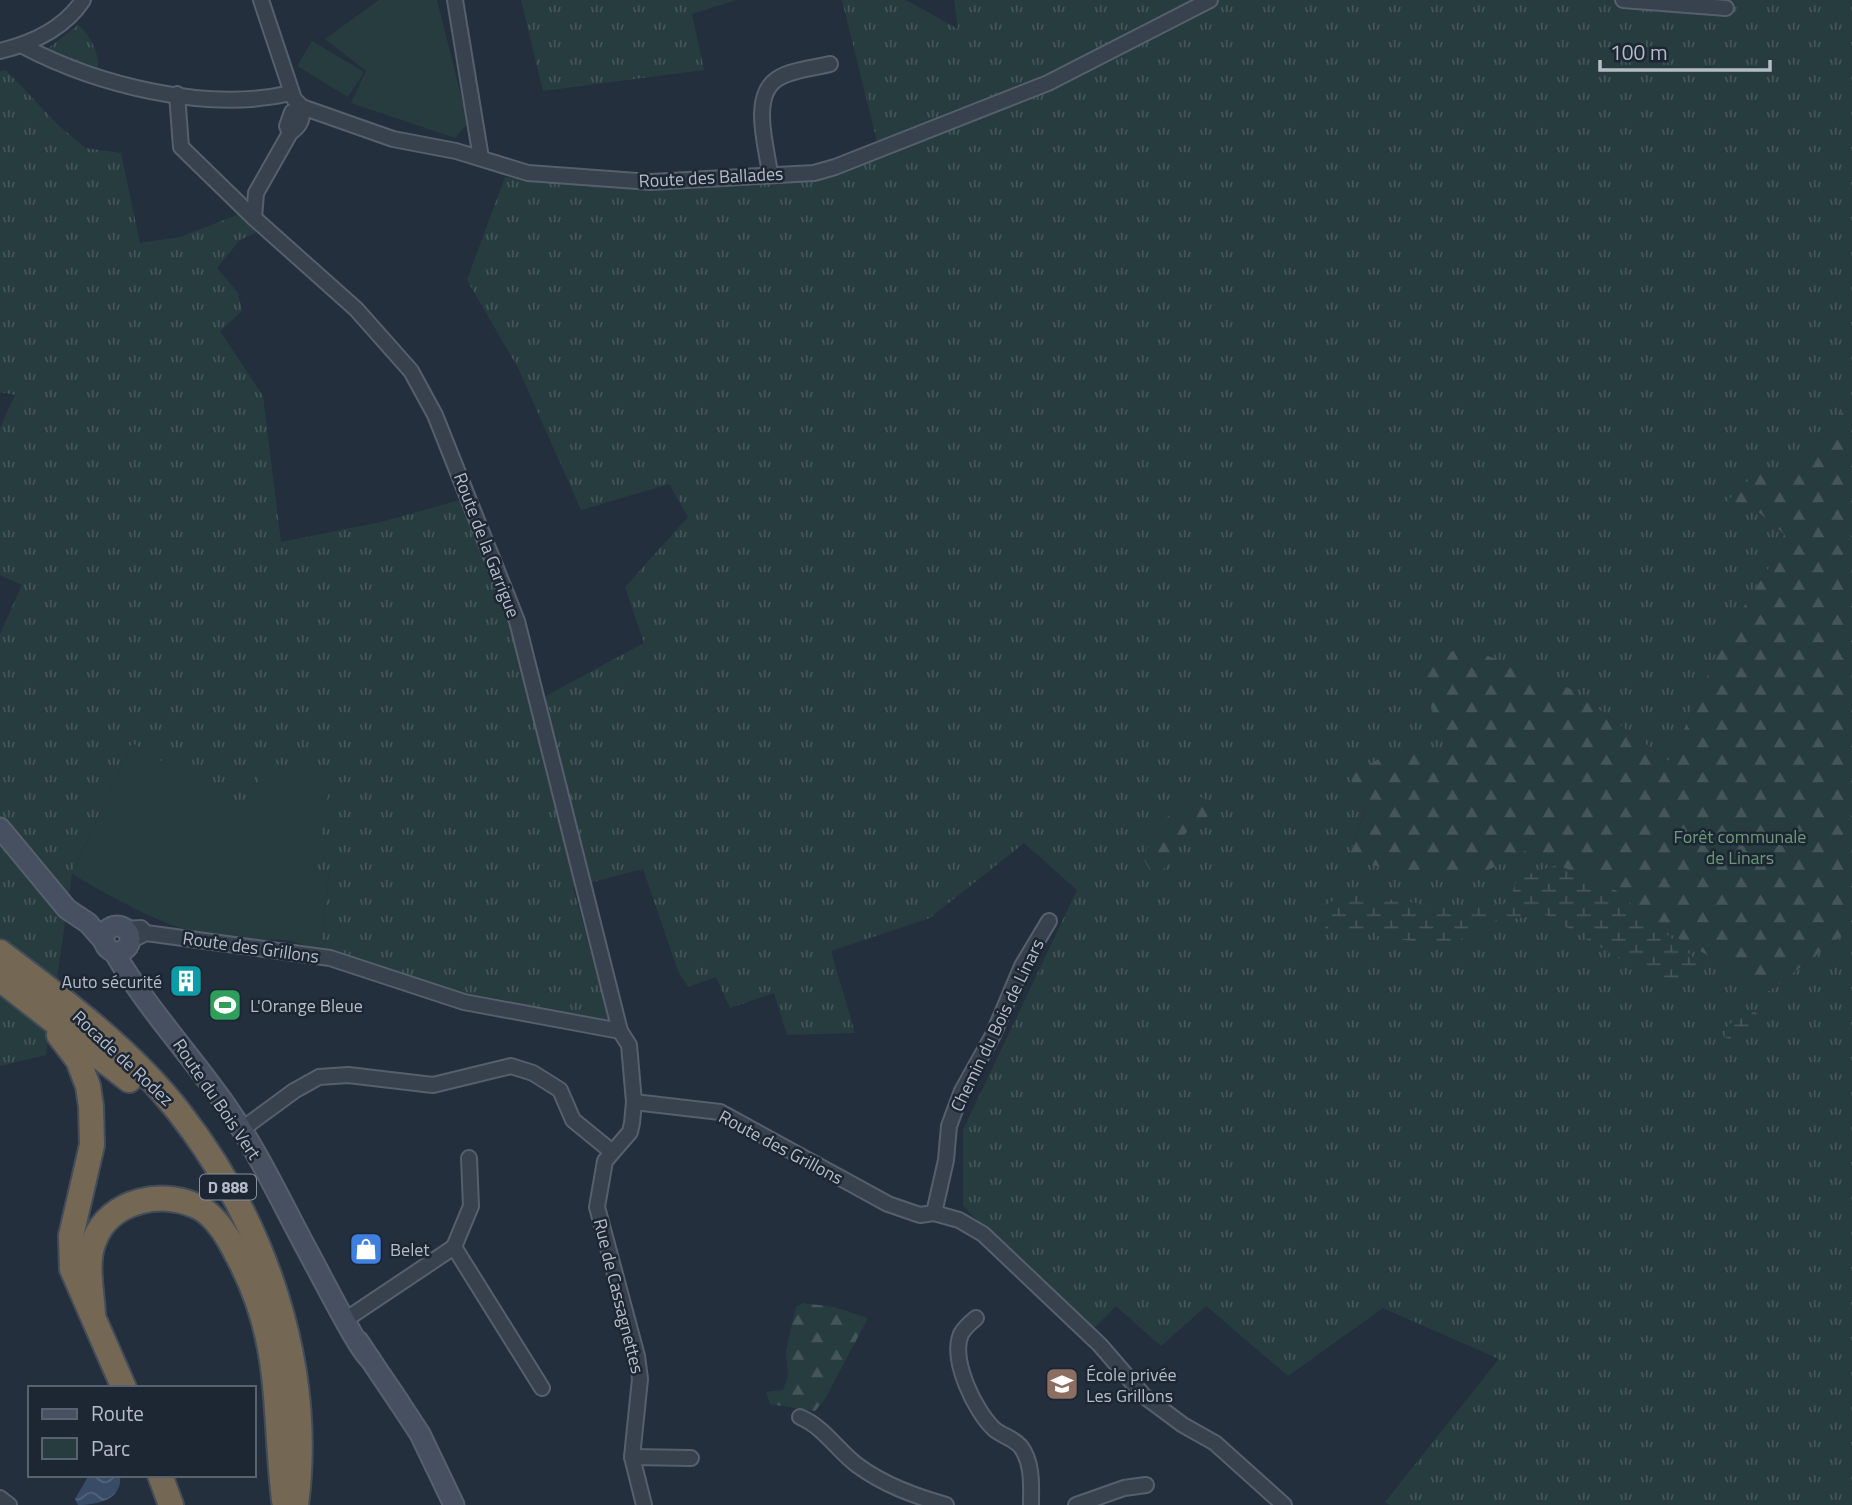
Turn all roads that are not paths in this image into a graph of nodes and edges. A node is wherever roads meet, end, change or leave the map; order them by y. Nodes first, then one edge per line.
1 (83, 0) edge
2 (261, 0) edge
3 (455, 0) edge
4 (1210, 0) edge
5 (1623, 0) edge
6 (1726, 8) dead end
7 (23, 46) junction
8 (0, 51) edge
9 (830, 64) dead end
10 (291, 93) junction
11 (177, 94) junction
12 (302, 107) junction
13 (474, 126) junction
14 (456, 151) junction
15 (481, 158) junction
16 (770, 174) junction
17 (254, 218) junction
18 (0, 828) edge
19 (1049, 920) dead end
20 (122, 939) junction
21 (0, 952) edge
22 (0, 981) edge
23 (620, 1031) junction
24 (634, 1102) junction
25 (241, 1130) junction
26 (611, 1151) junction
27 (469, 1157) dead end
28 (934, 1213) junction
29 (454, 1247) junction
30 (93, 1315) junction
31 (976, 1318) dead end
32 (345, 1320) junction
33 (123, 1386) edge
34 (542, 1388) dead end
35 (800, 1417) dead end
36 (632, 1457) junction
37 (691, 1458) dead end
38 (159, 1477) edge
39 (160, 1477) edge
40 (1146, 1485) dead end
41 (0, 1498) edge
42 (910, 1500) edge
43 (288, 1503) edge
44 (9, 1505) edge
45 (152, 1505) edge
46 (172, 1505) edge
47 (454, 1505) edge
48 (644, 1505) edge
49 (946, 1505) edge
50 (1031, 1505) edge
51 (1076, 1505) edge
52 (1284, 1505) edge

1 - 7 street
2 - 10 street
3 - 13 street
4 - 16 street, Route des Ballades
5 - 6 street
7 - 8 street
7 - 11 street
9 - 16 street
10 - 11 street
10 - 12 street
11 - 17 street, Route de la Garrigue
12 - 14 street, Route des Ballades
12 - 17 street
13 - 14 street
13 - 15 street
14 - 15 street, Route des Ballades
15 - 16 street, Route des Ballades
17 - 23 street, Route de la Garrigue
18 - 20 street
19 - 28 street, Chemin du Bois de Linars
20 - 23 street, Route des Grillons
20 - 25 street, Route du Bois Vert
21 - 43 highway, Rocade de Rodez / D 888
22 - 30 highway
22 - 43 highway, Rocade de Rodez / D 888
23 - 24 street
24 - 26 street, Rue de Cassagnettes
24 - 28 street, Route des Grillons
25 - 26 street
25 - 32 street, Route du Bois Vert
26 - 36 street, Rue de Cassagnettes
27 - 29 street
28 - 52 street, Route des Grillons
29 - 32 street
29 - 34 street
30 - 33 highway
30 - 43 highway
31 - 50 street
32 - 47 street
35 - 42 street
36 - 37 street
36 - 48 street, Rue de Cassagnettes
38 - 45 highway
39 - 46 highway
40 - 51 street
41 - 44 street
42 - 49 street

